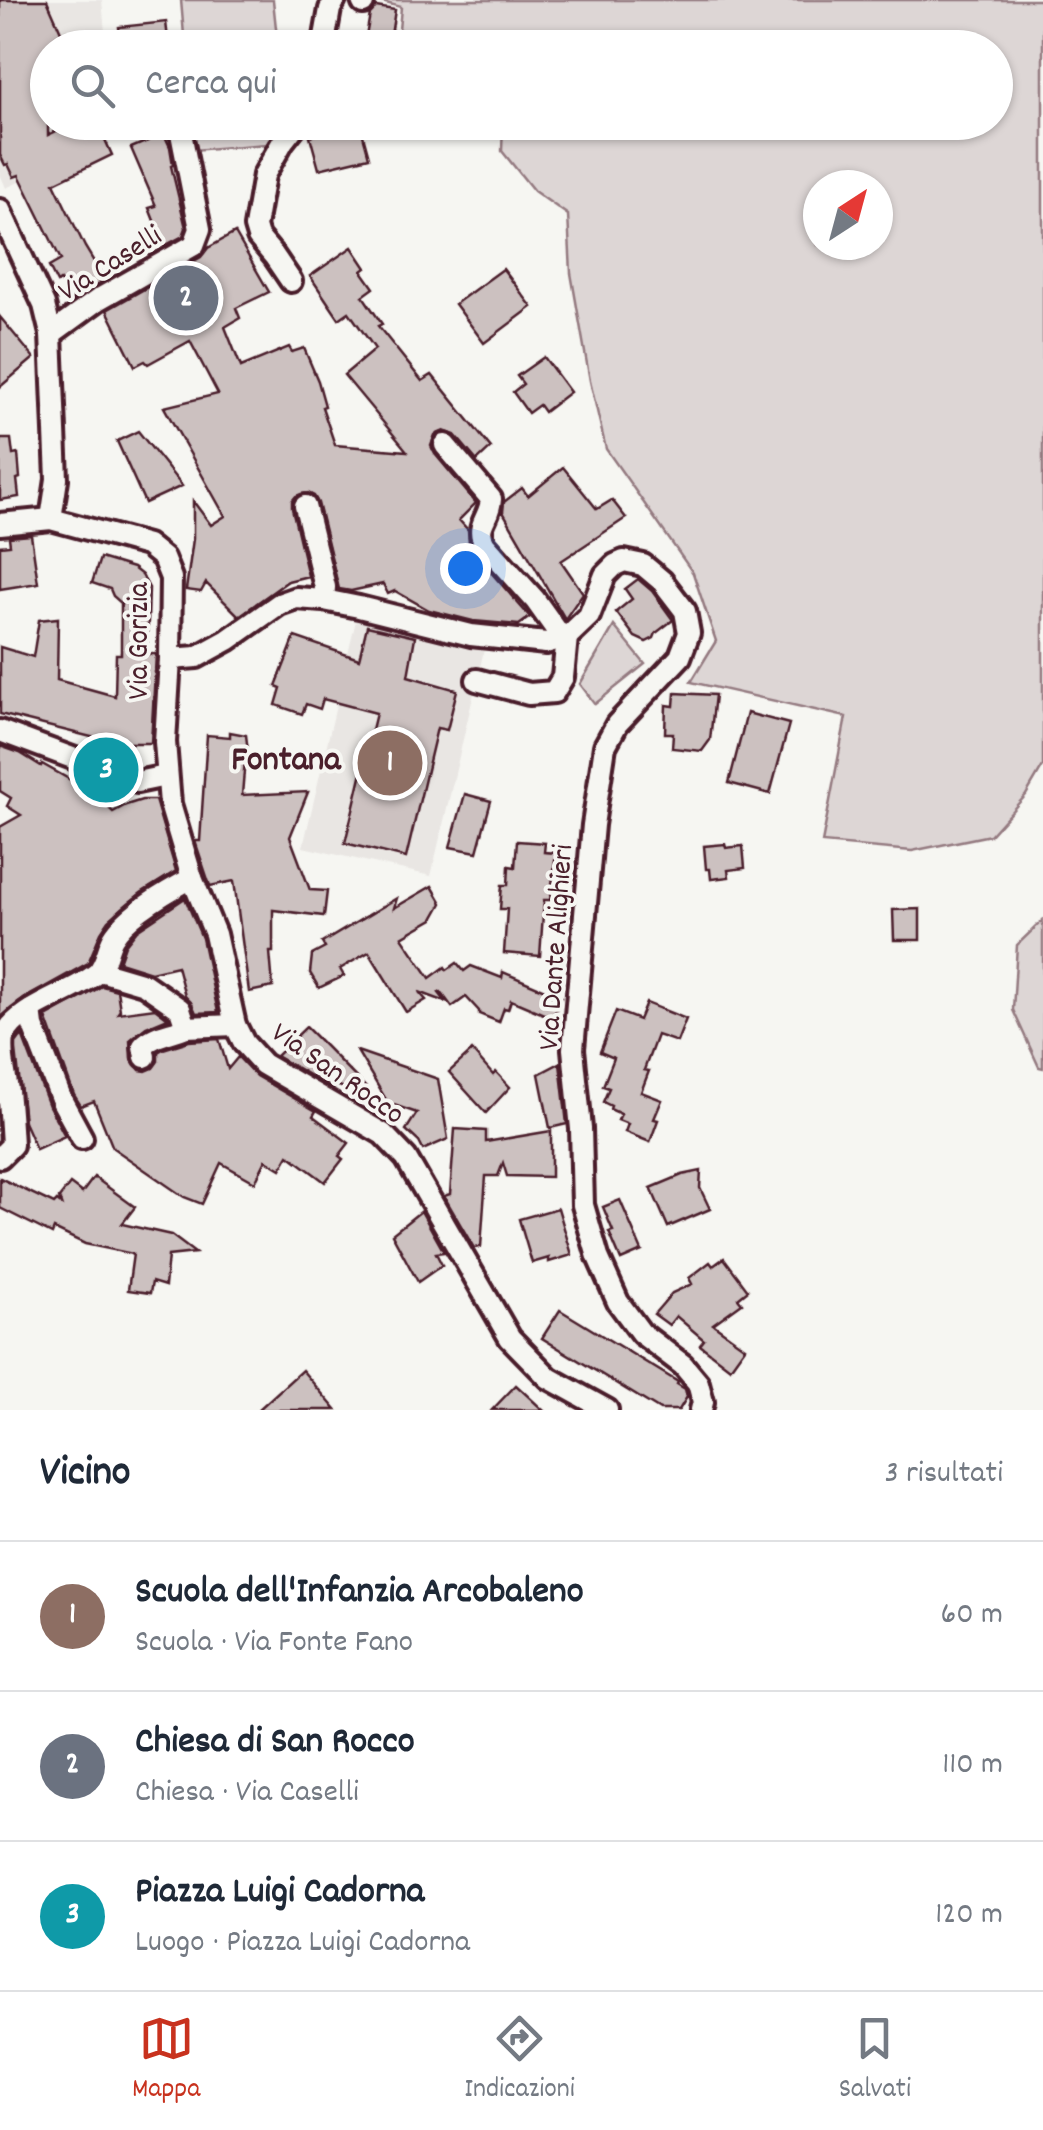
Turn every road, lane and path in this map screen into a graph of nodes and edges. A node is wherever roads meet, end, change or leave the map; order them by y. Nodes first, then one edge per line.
1 (335, 0) edge
2 (326, 30) edge
3 (182, 140) edge
4 (284, 140) edge
5 (0, 210) edge
6 (290, 280) dead end
7 (51, 334) junction
8 (445, 445) dead end
9 (305, 506) dead end
10 (51, 519) junction
11 (0, 524) edge
12 (324, 600) junction
13 (564, 637) junction
14 (170, 658) junction
15 (476, 680) dead end
16 (0, 731) edge
17 (166, 776) junction
18 (192, 878) junction
19 (100, 971) junction
20 (31, 1010) junction
21 (235, 1025) junction
22 (186, 1026) junction
23 (145, 1057) dead end
24 (82, 1138) dead end
25 (0, 1157) edge
26 (607, 1410) edge
27 (701, 1410) edge

1 - 2 street
3 - 7 street, Via Caselli
4 - 6 street
5 - 7 street, Via Caselli
7 - 10 street, Via Caselli
8 - 13 street
9 - 12 street
10 - 11 street, Via Gorizia
10 - 14 street, Via Gorizia
12 - 13 street
12 - 14 street
13 - 15 street
13 - 27 street, Via Dante Alighieri
14 - 17 street, Via Gorizia
16 - 17 street
17 - 18 street, Via San Rocco
18 - 19 street
18 - 21 street, Via San Rocco
19 - 20 street
19 - 22 street
20 - 24 street
20 - 25 street
21 - 22 street
21 - 26 street, Via San Rocco
22 - 23 street

